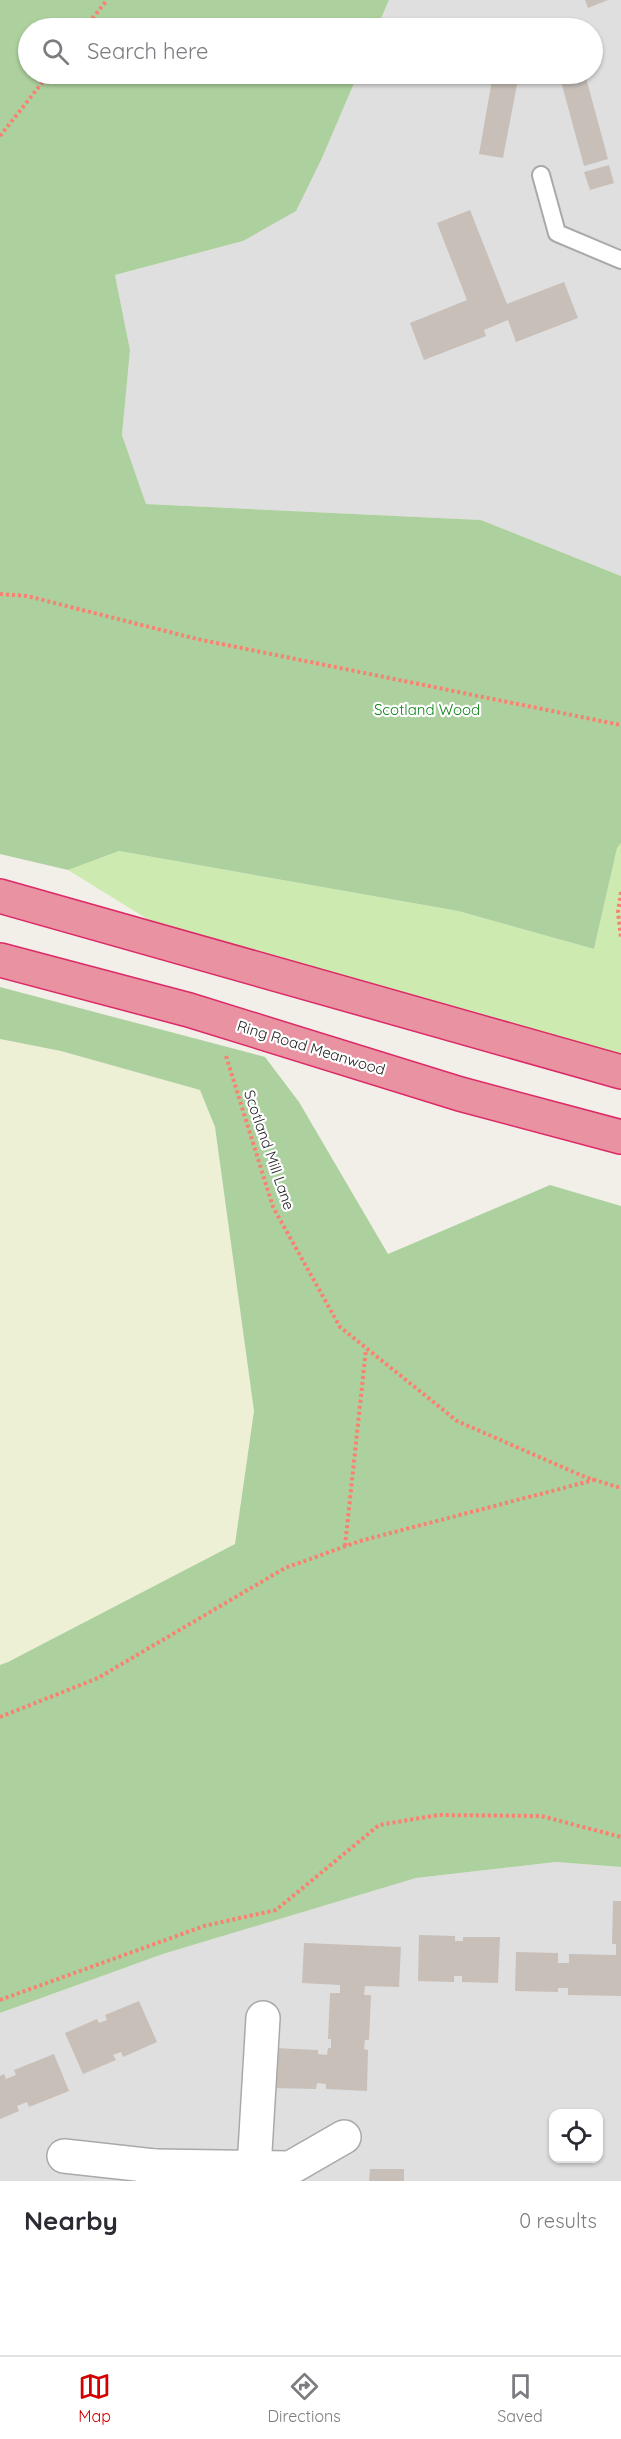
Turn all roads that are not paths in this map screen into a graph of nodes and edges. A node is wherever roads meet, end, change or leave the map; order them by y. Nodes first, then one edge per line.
1 (541, 175) dead end
2 (621, 260) edge
3 (0, 896) edge
4 (0, 960) edge
5 (621, 1072) edge
6 (621, 1137) edge
7 (263, 2018) dead end
8 (344, 2137) dead end
9 (64, 2156) dead end
10 (254, 2168) junction
11 (153, 2174) edge
12 (290, 2175) edge

1 - 2 lane
3 - 5 highway
4 - 6 highway, Ring Road Meanwood
7 - 10 street
8 - 12 street
9 - 11 street
10 - 11 street
10 - 12 street

